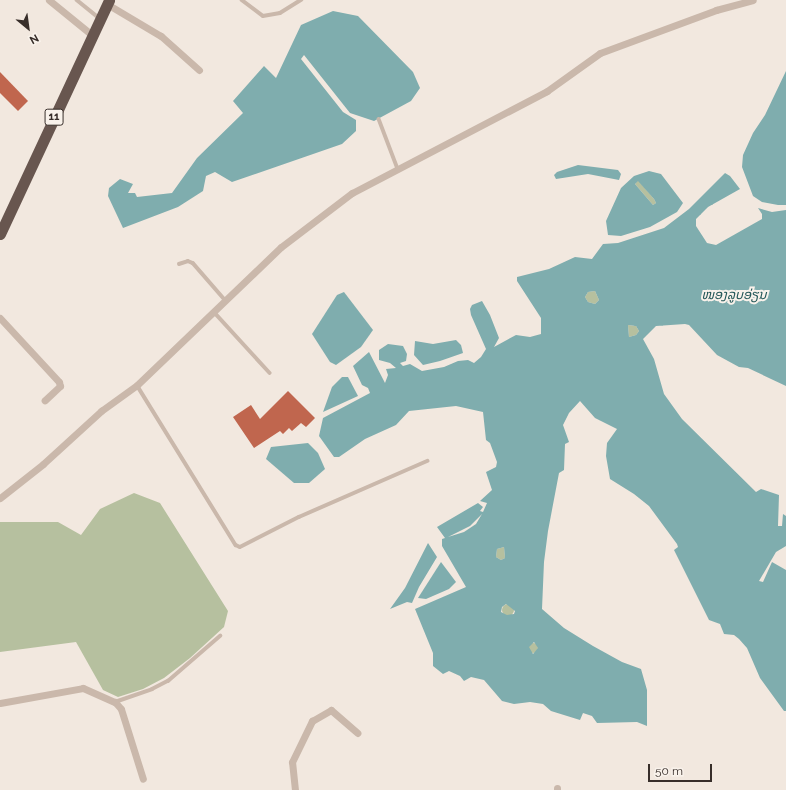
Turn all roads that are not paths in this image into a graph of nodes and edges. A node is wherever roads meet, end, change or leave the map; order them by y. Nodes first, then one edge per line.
1 (49, 0) edge
2 (77, 0) edge
3 (242, 0) edge
4 (300, 0) edge
5 (753, 0) edge
6 (108, 2) edge
7 (100, 19) junction
8 (92, 35) junction
9 (199, 70) dead end
10 (379, 119) dead end
11 (398, 169) junction
12 (0, 234) edge
13 (179, 264) dead end
14 (226, 302) junction
15 (215, 312) junction
16 (0, 318) edge
17 (270, 373) dead end
18 (137, 385) junction
19 (45, 400) dead end
20 (427, 461) dead end
21 (0, 498) edge
22 (220, 636) dead end
23 (115, 702) junction
24 (0, 703) edge
25 (357, 734) dead end
26 (143, 779) dead end
27 (294, 790) edge

1 - 8 street
2 - 7 lane
3 - 4 lane
5 - 11 street
6 - 7 highway, 11
6 - 9 street
7 - 8 highway, 11
8 - 12 highway, 11
10 - 11 lane
11 - 14 street
13 - 14 lane
14 - 15 street
15 - 17 lane
15 - 18 street
16 - 19 street
18 - 20 lane
18 - 21 street
22 - 23 lane
23 - 24 street
23 - 26 street
25 - 27 street

